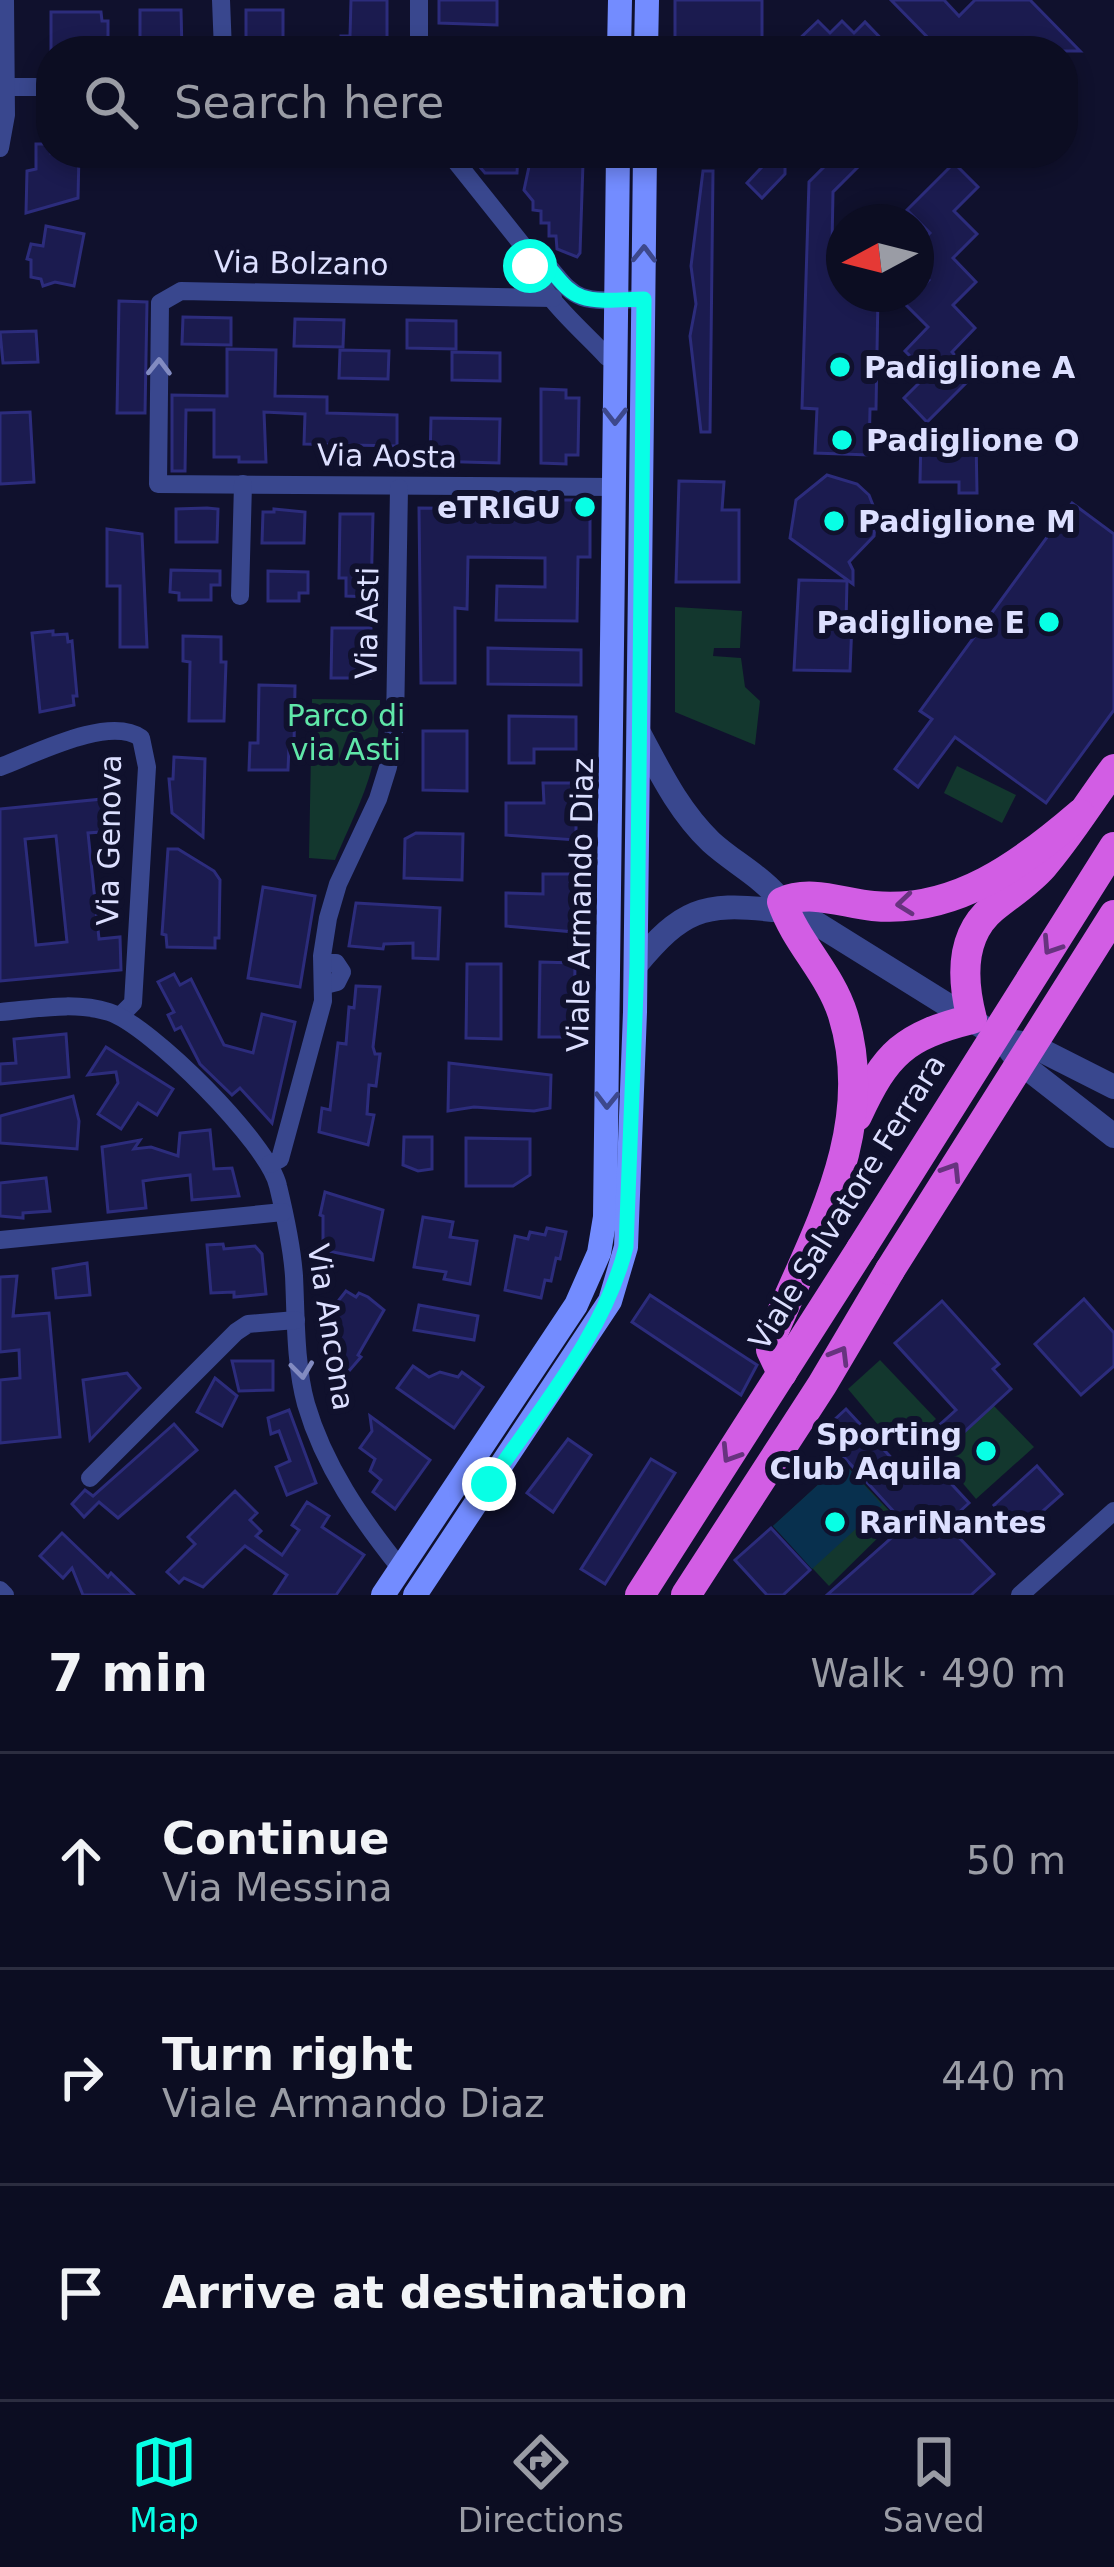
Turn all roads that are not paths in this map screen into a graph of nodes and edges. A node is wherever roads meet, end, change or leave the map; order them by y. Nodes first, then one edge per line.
1 (5, 0) edge
2 (221, 0) edge
3 (419, 0) edge
4 (620, 0) edge
5 (647, 0) edge
6 (222, 36) edge
7 (419, 36) edge
8 (620, 36) edge
9 (646, 36) edge
10 (3, 87) edge
11 (36, 87) edge
12 (0, 148) edge
13 (461, 168) edge
14 (618, 168) edge
15 (645, 168) edge
16 (527, 252) junction
17 (553, 298) junction
18 (617, 299) junction
19 (644, 299) junction
20 (616, 360) junction
21 (158, 484) joint
22 (243, 484) junction
23 (615, 487) junction
24 (399, 488) junction
25 (240, 596) dead end
26 (639, 733) junction
27 (0, 766) edge
28 (1114, 769) edge
29 (1080, 814) junction
30 (1114, 848) edge
31 (782, 902) junction
32 (1114, 915) edge
33 (637, 965) junction
34 (0, 1012) edge
35 (120, 1016) junction
36 (972, 1019) junction
37 (1002, 1039) junction
38 (1114, 1087) edge
39 (854, 1121) junction
40 (1114, 1136) edge
41 (274, 1173) junction
42 (283, 1212) junction
43 (0, 1240) edge
44 (296, 1320) junction
45 (782, 1373) junction
46 (90, 1478) dead end
47 (1114, 1511) edge
48 (400, 1570) junction
49 (426, 1591) edge
50 (383, 1595) edge
51 (640, 1595) edge
52 (686, 1595) edge
53 (1020, 1595) edge

1 - 10 street
2 - 6 street
3 - 7 street
4 - 8 main road
5 - 9 main road
10 - 11 street
10 - 12 street
13 - 16 street
14 - 18 main road, Viale Armando Diaz
19 -> 15 main road, Viale Armando Diaz
16 - 17 street
16 - 18 street
17 - 20 street
21 -> 17 street, Via Bolzano
18 - 19 street
18 - 20 main road, Viale Armando Diaz
19 - 26 main road, Viale Armando Diaz
20 -> 23 main road, Viale Armando Diaz
21 - 22 street, Via Aosta
22 - 24 street, Via Aosta
22 - 25 street
23 - 24 street, Via Aosta
23 -> 48 main road, Viale Armando Diaz
24 - 41 street, Via Asti
26 - 31 street
26 - 33 main road, Viale Armando Diaz
27 - 35 street, Via Genova
28 - 29 highway
29 -> 31 highway
29 - 36 highway
30 -> 45 highway, Viale Salvatore Ferrara, bridge
31 - 33 street
31 - 36 street
31 - 39 highway
52 -> 32 highway, bridge
33 - 49 main road, Viale Armando Diaz
34 - 35 street
35 - 41 street
36 - 37 street
36 - 39 highway
37 - 38 street
37 - 40 street
39 - 45 highway
41 - 42 street, Via Ancona
42 - 43 street, Via Ancona
42 - 44 street, Via Ancona
44 - 46 street
44 -> 48 street, Via Ancona
45 -> 51 highway, Viale Salvatore Ferrara
47 - 53 street
48 - 49 main road
48 - 50 main road, Viale Armando Diaz

